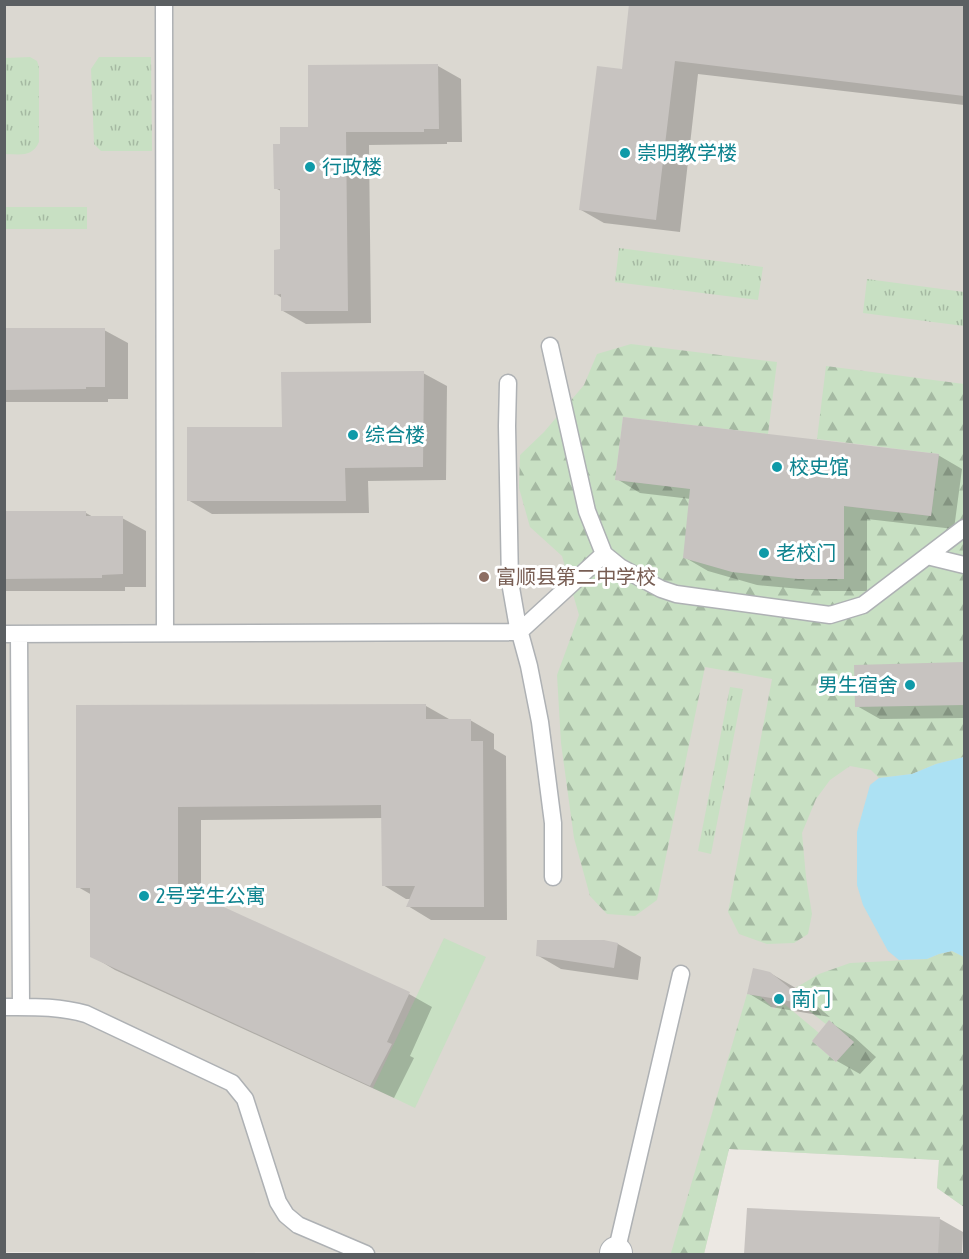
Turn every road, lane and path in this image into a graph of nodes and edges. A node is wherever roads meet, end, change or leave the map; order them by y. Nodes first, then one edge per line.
1 (164, 4) edge
2 (550, 346) dead end
3 (508, 383) dead end
4 (964, 528) edge
5 (604, 554) junction
6 (927, 556) junction
7 (964, 565) edge
8 (519, 632) junction
9 (165, 633) junction
10 (12, 634) edge
11 (553, 877) dead end
12 (681, 974) dead end
13 (13, 1007) edge
14 (366, 1254) edge
15 (616, 1254) edge

1 - 9 lane
2 - 5 lane
3 - 8 lane
4 - 6 lane
5 - 6 lane
5 - 8 lane
6 - 7 lane
8 - 9 lane
8 - 11 lane
9 - 10 lane
10 - 13 lane
12 - 15 lane
13 - 14 lane

